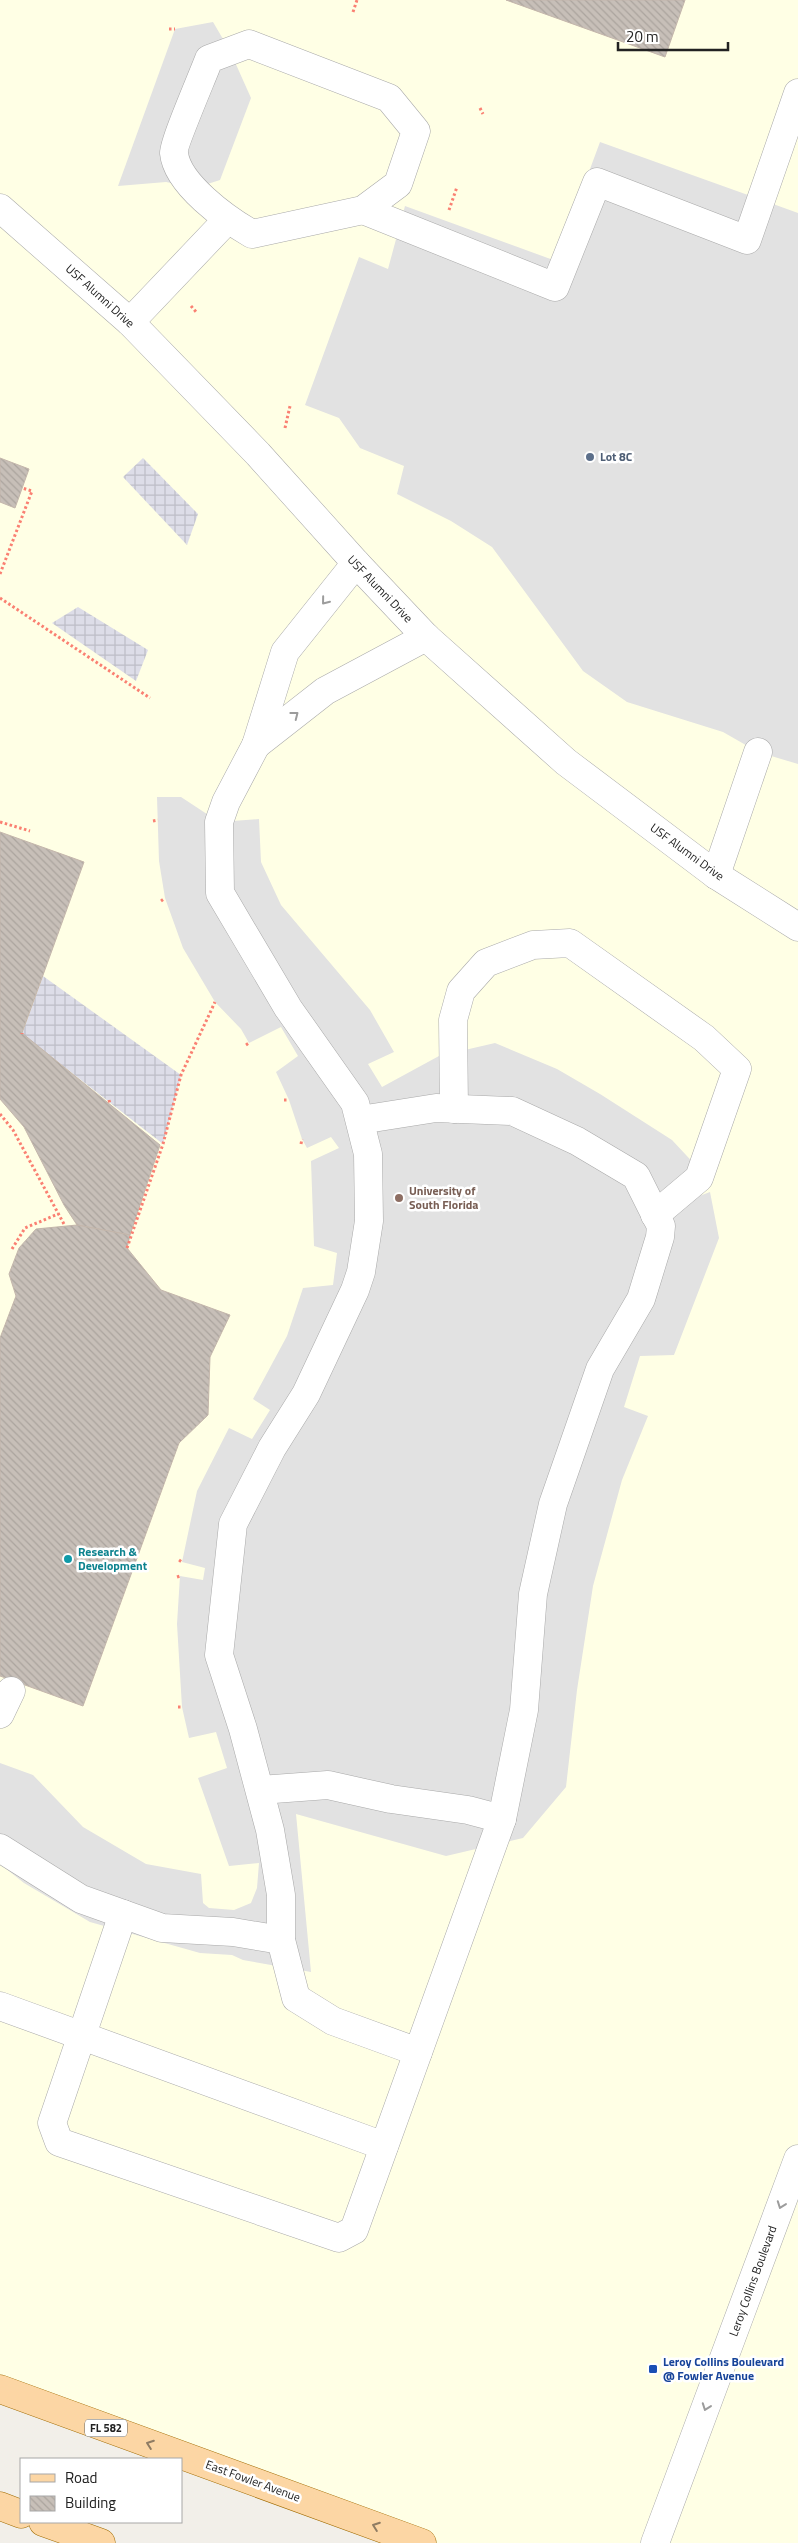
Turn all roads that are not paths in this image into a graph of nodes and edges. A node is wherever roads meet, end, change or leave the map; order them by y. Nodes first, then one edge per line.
1 (798, 93) edge
2 (0, 208) edge
3 (364, 210) junction
4 (227, 220) junction
5 (130, 322) junction
6 (356, 563) junction
7 (426, 636) junction
8 (256, 745) junction
9 (758, 752) dead end
10 (716, 875) junction
11 (798, 927) edge
12 (454, 1109) junction
13 (360, 1120) junction
14 (655, 1215) junction
15 (260, 1790) junction
16 (502, 1819) junction
17 (3, 1860) edge
18 (123, 1914) junction
19 (281, 1940) junction
20 (0, 2006) edge
21 (81, 2036) junction
22 (418, 2052) junction
23 (384, 2146) junction
24 (798, 2159) edge
25 (0, 2389) edge
26 (0, 2506) edge
27 (20, 2514) edge
28 (46, 2523) edge
29 (100, 2543) edge
30 (422, 2543) edge
31 (655, 2543) edge

1 - 3 street
2 - 5 street, USF Alumni Drive
3 - 4 street
3 - 4 street
4 - 5 street
5 - 6 street, USF Alumni Drive
6 - 7 street, USF Alumni Drive
6 -> 8 street
8 -> 7 street
7 - 10 street, USF Alumni Drive
8 - 13 street
9 - 10 street
10 - 11 street, USF Alumni Drive
12 - 13 street
12 - 14 street
12 - 14 street
13 - 15 street
14 - 16 street
15 - 16 street
15 - 19 street
16 - 22 street
17 - 18 street
18 - 19 street
18 - 21 street
19 - 22 street
20 - 21 street
21 - 23 street
21 - 23 street
22 - 23 street
24 -> 31 street, Leroy Collins Boulevard
30 -> 25 main road, East Fowler Avenue / FL 582
26 - 27 main road
28 - 29 main road

